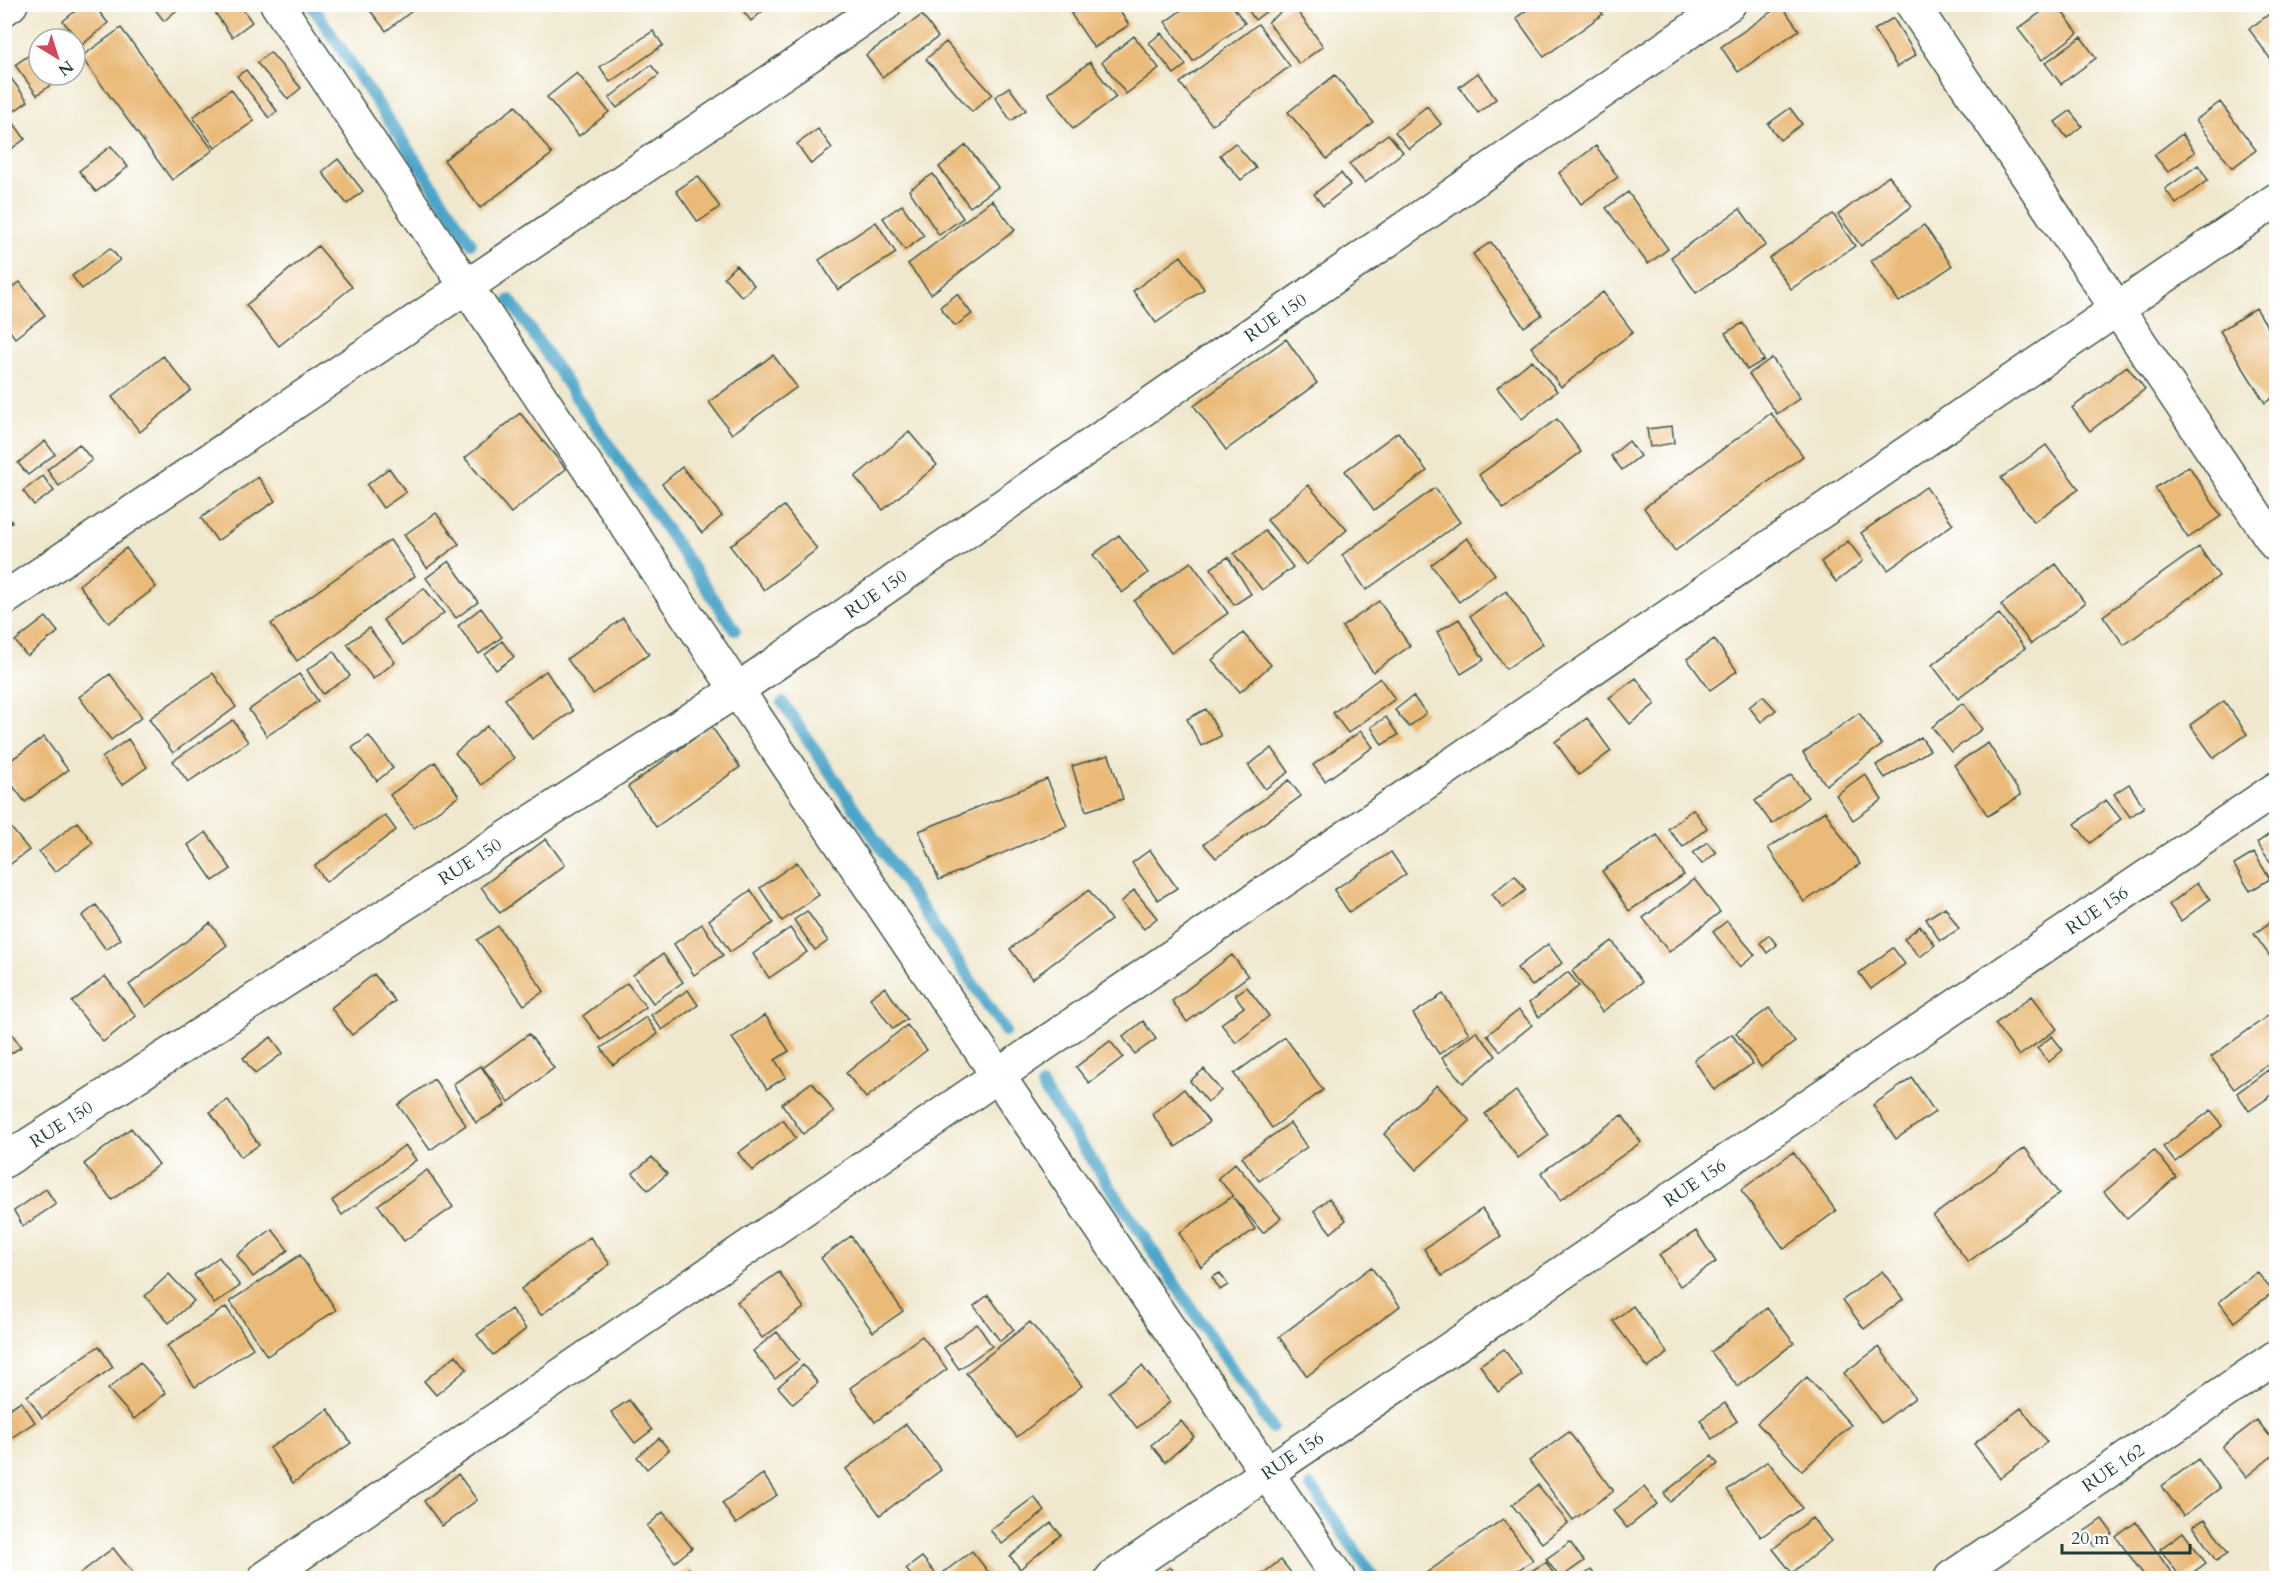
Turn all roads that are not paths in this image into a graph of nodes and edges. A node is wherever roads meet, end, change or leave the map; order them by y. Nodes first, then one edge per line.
1 (11, 4) edge
2 (277, 4) edge
3 (885, 4) edge
4 (1729, 4) edge
5 (1912, 4) edge
6 (4, 9) edge
7 (2277, 200) edge
8 (466, 287) junction
9 (2117, 310) junction
10 (2277, 545) edge
11 (4, 598) edge
12 (737, 690) junction
13 (2277, 789) edge
14 (999, 1075) junction
15 (4, 1161) edge
16 (2277, 1357) edge
17 (1268, 1473) junction
18 (265, 1578) edge
19 (1113, 1578) edge
20 (1338, 1578) edge
21 (1951, 1578) edge

1 - 6 street
2 - 8 street
3 - 8 street
4 - 12 street, RUE 150
5 - 9 street
7 - 9 street
8 - 11 street
8 - 12 street
9 - 10 street
9 - 14 street
12 - 14 street
12 - 15 street, RUE 150
13 - 17 street, RUE 156
14 - 17 street
14 - 18 street
16 - 21 street, RUE 162
17 - 19 street, RUE 156
17 - 20 street

